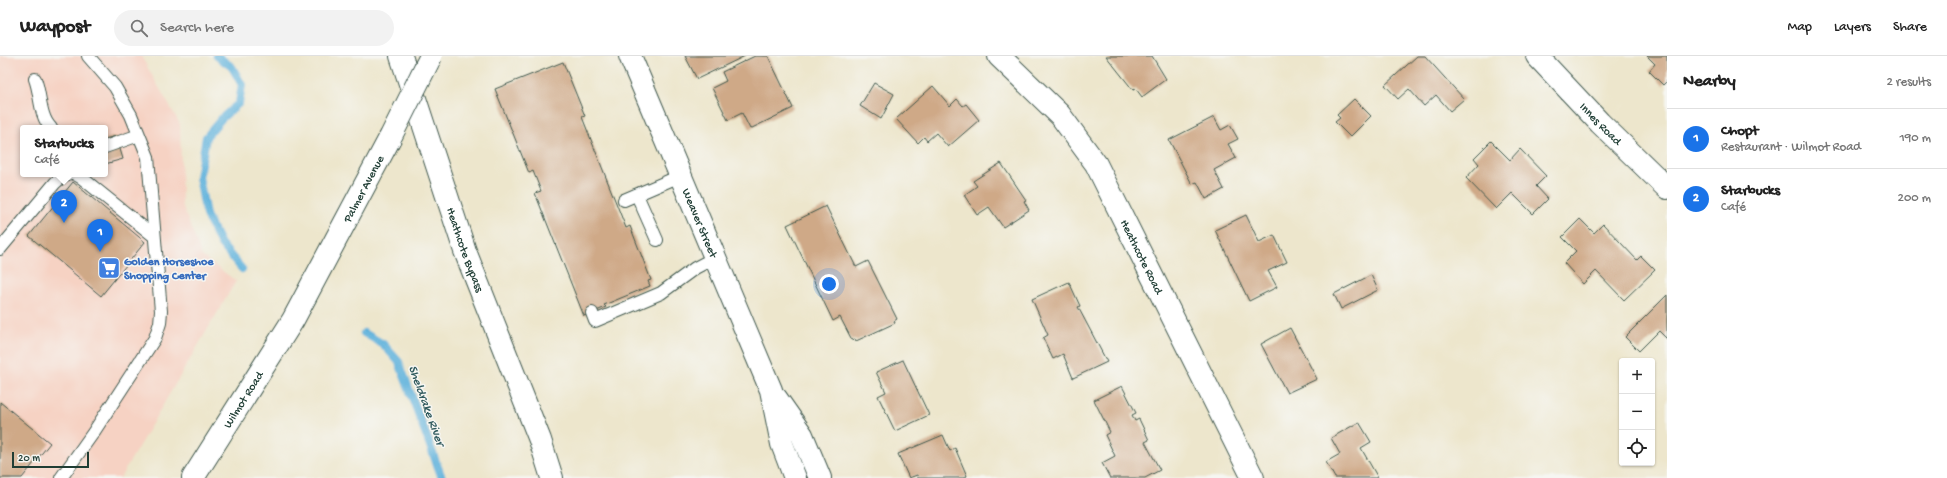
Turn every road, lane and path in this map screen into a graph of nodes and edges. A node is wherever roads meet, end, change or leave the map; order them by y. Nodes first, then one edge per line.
1 (88, 56) edge
2 (401, 56) edge
3 (431, 56) edge
4 (630, 56) edge
5 (1000, 56) edge
6 (1537, 56) edge
7 (35, 79) dead end
8 (48, 125) edge
9 (138, 135) junction
10 (108, 146) edge
11 (680, 176) junction
12 (62, 177) edge
13 (80, 177) edge
14 (1667, 188) edge
15 (637, 195) junction
16 (624, 200) dead end
17 (154, 236) junction
18 (657, 240) dead end
19 (0, 249) edge
20 (716, 257) junction
21 (592, 313) dead end
22 (293, 320) joint
23 (771, 390) junction
24 (540, 440) junction
25 (61, 478) edge
26 (193, 478) edge
27 (552, 478) edge
28 (569, 478) edge
29 (795, 478) edge
30 (820, 478) edge
31 (1253, 478) edge

1 - 9 lane
2 - 24 street, Heathcote Bypass
3 - 22 street, Palmer Avenue, bridge
4 - 11 street, Weaver Street
5 - 31 street, Heathcote Road
6 - 14 street, Innes Road
7 - 8 lane
9 - 10 lane
9 - 17 lane
11 - 15 lane
11 - 20 street, Weaver Street
12 - 19 lane
13 - 17 lane
15 - 16 lane
15 - 18 lane
17 - 25 lane
20 - 21 lane
20 - 23 street, Weaver Street
22 - 26 street, Wilmot Road
23 - 29 street, Weaver Street
23 - 30 street, Weaver Street
24 - 27 street, Heathcote Bypass
24 - 28 street, Heathcote Bypass

